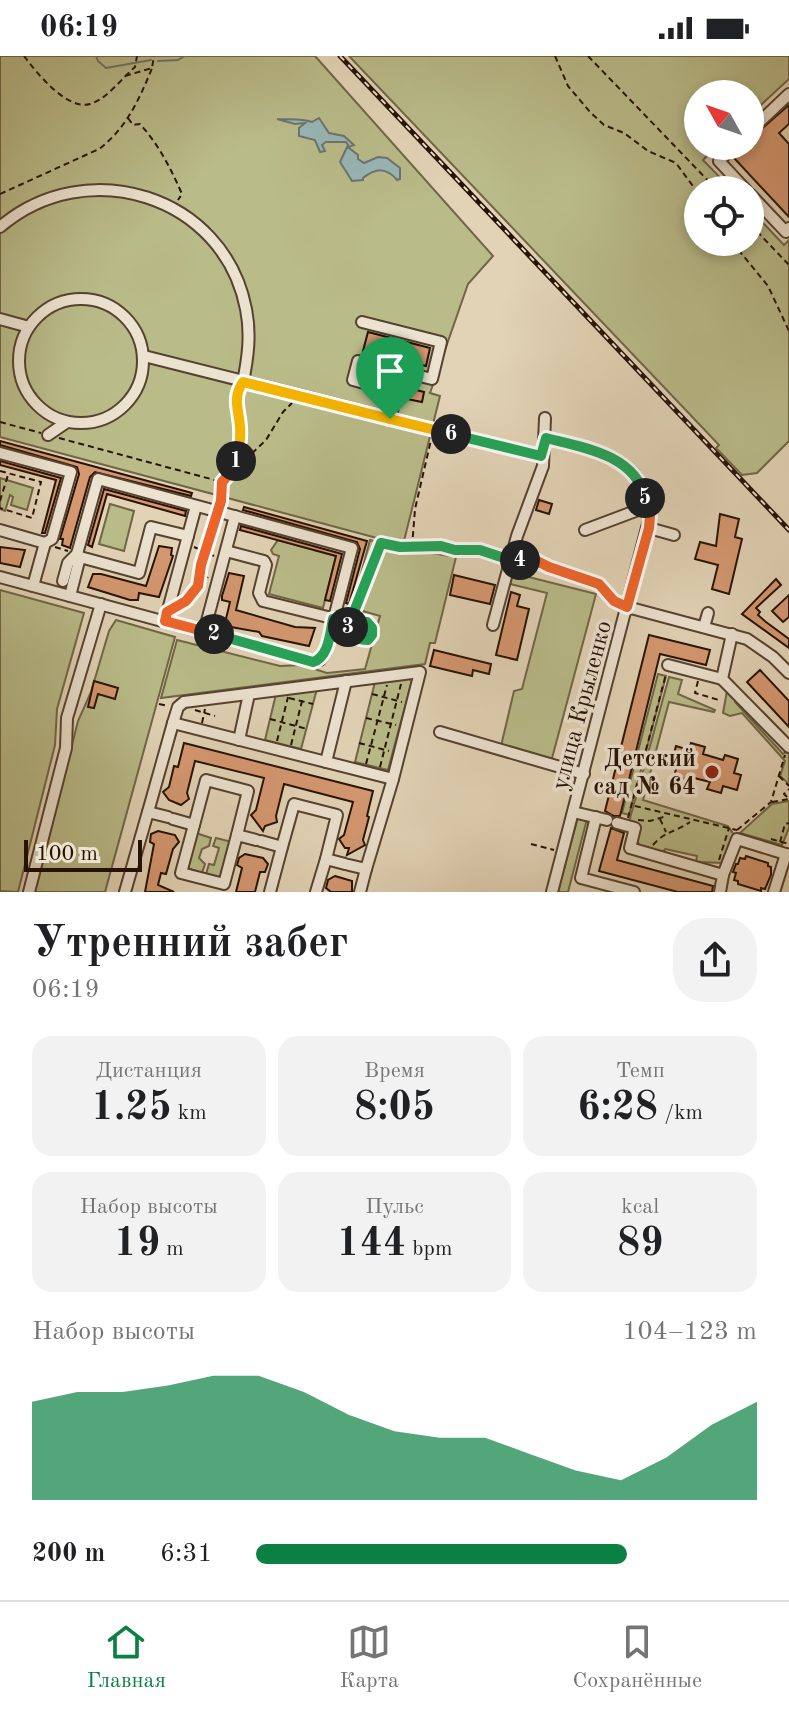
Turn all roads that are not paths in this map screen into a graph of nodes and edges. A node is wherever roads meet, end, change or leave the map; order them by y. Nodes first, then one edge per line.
1 (789, 94) edge
2 (764, 118) edge
3 (720, 160) edge
4 (733, 176) edge
5 (764, 209) edge
6 (0, 227) edge
7 (789, 228) edge
8 (0, 319) edge
9 (362, 322) dead end
10 (29, 327) junction
11 (144, 356) junction
12 (402, 372) junction
13 (243, 382) junction
14 (397, 392) junction
15 (545, 418) dead end
16 (390, 419) junction
17 (67, 422) junction
18 (48, 435) road end
19 (546, 438) junction
20 (0, 453) edge
21 (541, 456) junction
22 (196, 506) junction
23 (646, 507) junction
24 (235, 516) junction
25 (649, 528) junction
26 (0, 530) edge
27 (585, 530) dead end
28 (674, 535) dead end
29 (187, 539) junction
30 (45, 543) junction
31 (225, 555) junction
32 (78, 556) junction
33 (0, 577) edge
34 (63, 581) dead end
35 (33, 586) junction
36 (70, 596) junction
37 (103, 605) junction
38 (627, 607) junction
39 (708, 613) dead end
40 (166, 616) junction
41 (333, 619) junction
42 (348, 622) road end
43 (493, 625) dead end
44 (704, 627) junction
45 (204, 632) junction
46 (732, 634) junction
47 (668, 665) road end
48 (789, 673) edge
49 (722, 679) junction
50 (346, 681) junction
51 (249, 694) junction
52 (173, 723) junction
53 (440, 732) dead end
54 (239, 740) junction
55 (789, 749) edge
56 (326, 762) junction
57 (584, 774) junction
58 (393, 779) junction
59 (148, 812) junction
60 (573, 812) junction
61 (607, 820) junction
62 (194, 825) junction
63 (237, 835) junction
64 (282, 847) junction
65 (788, 854) edge
66 (326, 859) junction
67 (366, 869) junction
68 (719, 873) junction
69 (29, 892) edge
70 (125, 892) edge
71 (270, 892) edge
72 (316, 892) edge
73 (360, 892) edge
74 (552, 892) edge
75 (634, 892) edge
76 (720, 892) edge
77 (774, 892) edge

1 - 2 street
3 - 4 street
5 - 7 street
6 - 13 street
8 - 10 street
9 - 12 street
10 - 11 street
10 - 17 street
11 - 13 street
11 - 17 street
12 - 14 street
12 - 14 street
13 - 16 street
14 - 16 street
15 - 19 street
16 - 21 street
17 - 18 street
19 - 21 street
19 - 23 street
20 - 30 street
21 - 43 street
22 - 24 street
22 - 29 street
22 - 32 street
23 - 25 street
23 - 27 street
24 - 31 street
24 - 41 street
25 - 28 street
25 - 38 street, улица Крыленко
26 - 30 street
29 - 32 street
29 - 40 street
30 - 35 street
31 - 41 street
31 - 45 street
32 - 34 street
32 - 36 street
33 - 35 street
35 - 36 street
36 - 37 street
37 - 40 street
37 - 69 street
38 - 44 street
38 - 57 street, улица Крыленко
39 - 44 street
40 - 45 street
41 - 42 street
41 - 45 street
44 - 46 street
46 - 48 street
46 - 49 street
47 - 49 street
49 - 55 street
50 - 51 street
50 - 56 street
50 - 58 street
51 - 52 street
51 - 54 street
52 - 54 street
52 - 59 street
53 - 57 street
54 - 56 street
56 - 58 street
57 - 60 street, улица Крыленко
58 - 67 street
59 - 62 street
59 - 70 street
60 - 61 street
60 - 74 street, улица Крыленко
61 - 68 street
61 - 75 street
62 - 63 street
62 - 63 street
63 - 64 street
64 - 66 street
64 - 71 street
65 - 68 street
65 - 77 street
66 - 67 street
66 - 72 street
67 - 73 street
68 - 76 street

